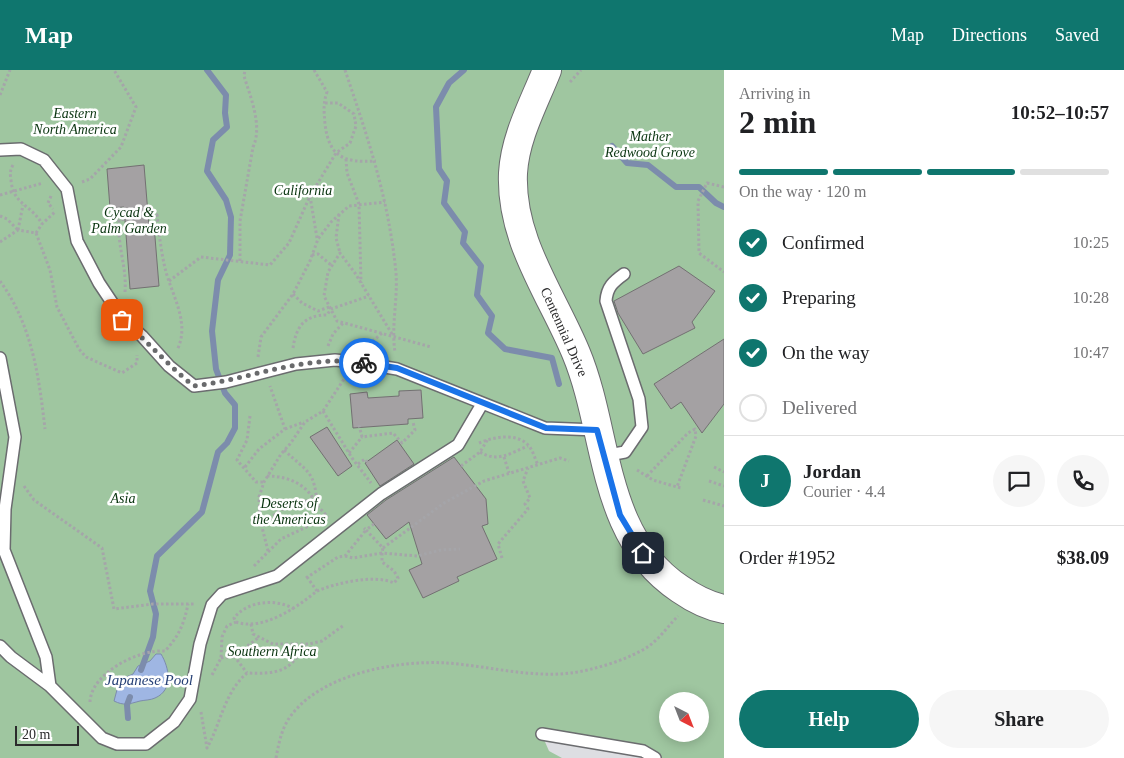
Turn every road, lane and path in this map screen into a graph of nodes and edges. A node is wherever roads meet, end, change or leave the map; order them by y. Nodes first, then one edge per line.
1 (10, 70) edge
2 (114, 70) edge
3 (245, 70) edge
4 (314, 70) edge
5 (346, 70) edge
6 (581, 70) edge
7 (558, 77) edge
8 (0, 95) edge
9 (324, 103) junction
10 (21, 149) junction
11 (0, 150) edge
12 (336, 153) junction
13 (346, 159) junction
14 (376, 161) junction
15 (58, 178) junction
16 (724, 188) edge
17 (66, 189) junction
18 (12, 191) junction
19 (0, 195) edge
20 (310, 196) junction
21 (385, 202) junction
22 (70, 204) junction
23 (359, 204) junction
24 (23, 205) junction
25 (339, 214) junction
26 (0, 216) edge
27 (42, 224) junction
28 (18, 230) junction
29 (36, 233) junction
30 (318, 239) junction
31 (0, 242) edge
32 (312, 254) junction
33 (340, 254) junction
34 (238, 260) junction
35 (331, 265) junction
36 (724, 272) edge
37 (624, 274) dead end
38 (0, 281) edge
39 (169, 281) junction
40 (361, 284) junction
41 (292, 294) junction
42 (369, 296) junction
43 (330, 308) junction
44 (122, 320) junction
45 (343, 323) junction
46 (392, 335) junction
47 (259, 346) dead end
48 (430, 347) dead end
49 (0, 358) edge
50 (329, 361) junction
51 (137, 363) dead end
52 (296, 364) junction
53 (169, 366) junction
54 (397, 368) junction
55 (277, 403) dead end
56 (482, 404) junction
57 (250, 416) dead end
58 (305, 422) junction
59 (413, 422) dead end
60 (359, 425) dead end
61 (45, 428) dead end
62 (284, 429) junction
63 (597, 430) junction
64 (362, 437) junction
65 (489, 439) junction
66 (458, 445) junction
67 (529, 446) junction
68 (284, 450) junction
69 (480, 452) junction
70 (349, 453) junction
71 (604, 456) junction
72 (504, 457) junction
73 (569, 461) dead end
74 (367, 462) dead end
75 (358, 464) junction
76 (538, 465) junction
77 (460, 466) dead end
78 (244, 467) junction
79 (529, 467) junction
80 (714, 467) dead end
81 (637, 470) dead end
82 (724, 472) edge
83 (509, 473) junction
84 (267, 476) junction
85 (647, 476) junction
86 (9, 480) junction
87 (709, 481) dead end
88 (264, 482) junction
89 (724, 486) edge
90 (676, 487) junction
91 (682, 488) dead end
92 (381, 494) junction
93 (703, 500) dead end
94 (317, 505) junction
95 (724, 506) edge
96 (318, 522) dead end
97 (325, 522) dead end
98 (261, 524) junction
99 (374, 524) dead end
100 (383, 548) junction
101 (460, 549) dead end
102 (268, 551) junction
103 (382, 553) junction
104 (345, 556) dead end
105 (502, 558) dead end
106 (307, 578) dead end
107 (242, 588) junction
108 (317, 591) junction
109 (692, 598) junction
110 (188, 604) junction
111 (212, 605) junction
112 (294, 609) junction
113 (724, 609) edge
114 (251, 624) junction
115 (344, 625) dead end
116 (258, 638) junction
117 (302, 644) junction
118 (0, 646) edge
119 (5, 655) edge
120 (234, 656) junction
121 (220, 658) dead end
122 (247, 673) junction
123 (50, 686) junction
124 (200, 702) dead end
125 (89, 725) junction
126 (542, 734) dead end
127 (276, 758) edge
128 (655, 758) edge

1 - 8 path
2 - 17 path
3 - 34 path
4 - 9 path
5 - 14 path
6 - 7 path
7 - 63 street, Centennial Drive
9 - 12 path
9 - 12 path
10 - 11 lane
10 - 15 lane
10 - 18 path
12 - 13 path
12 - 20 path
13 - 14 path
13 - 23 path
14 - 21 path
15 - 17 lane
15 - 18 path
16 - 36 path
17 - 22 lane
18 - 19 path
18 - 24 path
20 - 30 path
20 - 34 path
21 - 23 path
21 - 46 path
22 - 27 path
22 - 44 lane
23 - 25 path
23 - 40 path
24 - 27 path
24 - 28 path
25 - 30 path
25 - 33 path
26 - 28 path
27 - 29 path
28 - 29 path
28 - 31 path
29 - 51 path
30 - 32 path
32 - 35 path
32 - 41 path
33 - 35 path
33 - 40 path
34 - 39 path
35 - 43 path
37 - 71 lane
38 - 61 path
39 - 44 path
39 - 53 path
40 - 42 path
41 - 43 path
41 - 47 path
42 - 43 path
42 - 46 path
43 - 45 path
43 - 52 path
44 - 53 lane
45 - 46 path
45 - 50 path
46 - 48 path
46 - 54 path
49 - 86 lane
50 - 52 lane
50 - 54 lane
52 - 53 lane
54 - 56 lane
55 - 62 path
56 - 63 lane
56 - 66 lane
57 - 78 path
58 - 62 path
58 - 68 path
58 - 70 path
59 - 64 path
60 - 64 path
62 - 78 path
63 - 71 street, Centennial Drive
64 - 70 path
65 - 66 path
65 - 67 path
65 - 69 path
66 - 92 lane
67 - 72 path
67 - 76 path
68 - 84 path
68 - 94 path
69 - 72 path
69 - 77 path
70 - 75 path
71 - 109 street, Centennial Drive
72 - 83 path
73 - 76 path
74 - 75 path
75 - 92 path
76 - 79 path
78 - 88 path
79 - 83 path
79 - 105 path
80 - 82 path
81 - 85 path
83 - 100 path
84 - 88 path
84 - 94 path
85 - 90 path
85 - 90 path
86 - 110 path
86 - 123 lane
87 - 89 path
88 - 98 path
90 - 91 path
92 - 107 lane
93 - 95 path
94 - 97 path
94 - 98 path
96 - 102 path
98 - 102 path
99 - 100 path
100 - 103 path
101 - 103 path
102 - 107 path
103 - 104 path
103 - 108 path
106 - 108 path
107 - 111 lane
108 - 112 path
109 - 113 street, Centennial Drive
109 - 127 path
110 - 111 path
110 - 125 path
111 - 125 lane
112 - 114 path
112 - 114 path
114 - 116 path
115 - 117 path
116 - 117 path
116 - 120 path
117 - 122 path
118 - 119 lane
119 - 123 lane
120 - 121 path
120 - 122 path
122 - 124 path
123 - 125 lane
126 - 128 lane

